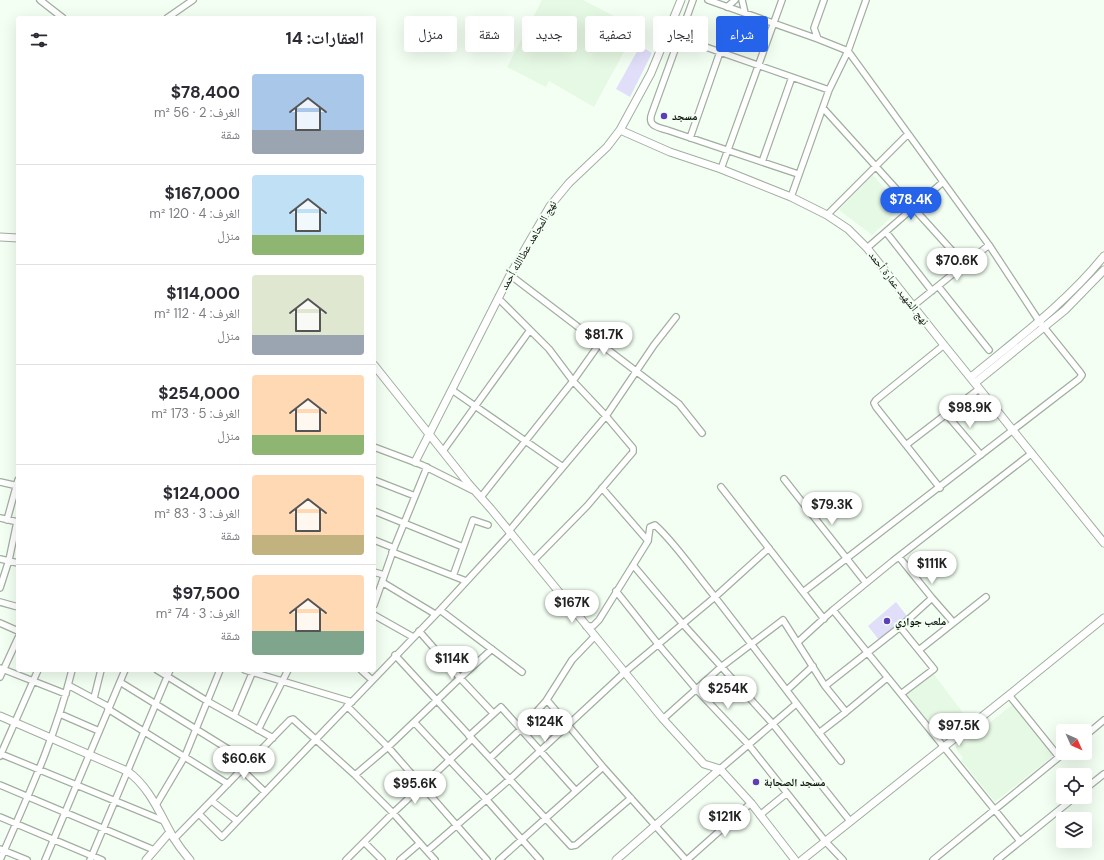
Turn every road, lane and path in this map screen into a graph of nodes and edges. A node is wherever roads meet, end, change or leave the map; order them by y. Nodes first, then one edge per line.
1 (40, 0) edge
2 (193, 0) edge
3 (681, 0) edge
4 (693, 0) edge
5 (708, 0) edge
6 (735, 0) edge
7 (742, 0) edge
8 (782, 0) edge
9 (824, 0) edge
10 (866, 0) edge
11 (727, 6) junction
12 (745, 13) junction
13 (60, 16) edge
14 (170, 16) edge
15 (688, 16) edge
16 (774, 23) junction
17 (814, 28) junction
18 (802, 34) junction
19 (818, 39) junction
20 (848, 51) junction
21 (675, 52) edge
22 (720, 52) joint
23 (759, 66) junction
24 (792, 77) junction
25 (829, 90) junction
26 (823, 108) junction
27 (620, 130) junction
28 (908, 134) junction
29 (690, 138) junction
30 (727, 150) junction
31 (762, 162) junction
32 (876, 167) junction
33 (721, 169) junction
34 (798, 174) junction
35 (943, 182) junction
36 (791, 196) junction
37 (913, 208) junction
38 (827, 215) junction
39 (886, 232) junction
40 (0, 237) edge
41 (16, 238) edge
42 (989, 245) junction
43 (868, 248) junction
44 (1104, 256) edge
45 (965, 264) junction
46 (1104, 270) edge
47 (510, 275) junction
48 (938, 286) junction
49 (932, 291) junction
50 (498, 298) junction
51 (913, 306) junction
52 (676, 317) dead end
53 (1039, 321) junction
54 (1044, 327) junction
55 (530, 330) junction
56 (600, 343) junction
57 (944, 346) junction
58 (989, 350) dead end
59 (376, 368) edge
60 (636, 371) junction
61 (573, 381) junction
62 (975, 383) junction
63 (452, 390) junction
64 (476, 406) junction
65 (946, 414) junction
66 (606, 416) junction
67 (1013, 431) junction
68 (702, 433) dead end
69 (429, 434) junction
70 (525, 442) junction
71 (906, 446) junction
72 (376, 448) edge
73 (443, 450) junction
74 (1032, 453) junction
75 (980, 455) junction
76 (415, 462) junction
77 (427, 467) junction
78 (563, 468) junction
79 (784, 479) dead end
80 (376, 481) edge
81 (0, 482) edge
82 (16, 484) edge
83 (721, 487) dead end
84 (602, 488) junction
85 (940, 488) junction
86 (16, 491) edge
87 (475, 491) junction
88 (415, 496) junction
89 (481, 497) junction
90 (376, 512) edge
91 (0, 518) edge
92 (7, 520) junction
93 (16, 522) edge
94 (404, 524) junction
95 (488, 525) dead end
96 (16, 527) edge
97 (510, 532) junction
98 (376, 541) edge
99 (648, 541) junction
100 (1104, 543) edge
101 (463, 547) junction
102 (769, 548) junction
103 (393, 550) junction
104 (899, 557) junction
105 (0, 559) edge
106 (847, 559) junction
107 (9, 560) junction
108 (533, 561) junction
109 (16, 562) edge
110 (633, 565) junction
111 (376, 573) edge
112 (384, 575) junction
113 (453, 576) junction
114 (466, 581) junction
115 (382, 582) junction
116 (866, 583) junction
117 (0, 588) edge
118 (616, 591) junction
119 (803, 592) junction
120 (714, 597) junction
121 (986, 597) dead end
122 (932, 598) junction
123 (376, 599) edge
124 (0, 602) edge
125 (16, 607) edge
126 (440, 610) junction
127 (833, 610) junction
128 (435, 614) junction
129 (376, 616) edge
130 (1104, 618) edge
131 (824, 619) junction
132 (954, 622) junction
133 (0, 623) edge
134 (682, 623) junction
135 (586, 626) junction
136 (900, 627) junction
137 (16, 630) edge
138 (419, 631) junction
139 (595, 636) junction
140 (413, 637) junction
141 (16, 642) edge
142 (798, 642) junction
143 (658, 644) junction
144 (751, 644) junction
145 (492, 649) junction
146 (919, 650) junction
147 (867, 652) junction
148 (395, 656) junction
149 (812, 666) junction
150 (721, 667) junction
151 (2, 669) edge
152 (37, 672) edge
153 (71, 672) edge
154 (100, 672) edge
155 (124, 672) edge
156 (161, 672) edge
157 (169, 672) edge
158 (219, 672) edge
159 (253, 672) edge
160 (256, 672) edge
161 (287, 672) edge
162 (363, 672) edge
163 (522, 672) dead end
164 (625, 672) junction
165 (168, 676) junction
166 (0, 677) edge
167 (460, 678) junction
168 (887, 678) junction
169 (372, 680) junction
170 (34, 681) junction
171 (283, 681) junction
172 (120, 682) junction
173 (68, 685) junction
174 (825, 686) junction
175 (696, 689) junction
176 (787, 690) junction
177 (66, 694) junction
178 (901, 694) junction
179 (1009, 695) junction
180 (94, 698) junction
181 (437, 700) junction
182 (547, 700) junction
183 (207, 701) junction
184 (155, 704) junction
185 (350, 704) junction
186 (796, 704) junction
187 (109, 708) junction
188 (846, 712) junction
189 (60, 714) junction
190 (493, 714) junction
191 (0, 716) edge
192 (234, 716) junction
193 (663, 719) junction
194 (1104, 720) edge
195 (15, 722) junction
196 (414, 722) junction
197 (772, 723) junction
198 (568, 725) junction
199 (196, 729) junction
200 (521, 729) junction
201 (144, 730) junction
202 (258, 730) junction
203 (1092, 730) edge
204 (99, 731) junction
205 (819, 733) junction
206 (51, 737) junction
207 (273, 738) junction
208 (471, 738) junction
209 (315, 740) junction
210 (748, 744) junction
211 (388, 747) junction
212 (944, 747) junction
213 (1056, 749) edge
214 (540, 750) junction
215 (89, 754) junction
216 (0, 755) edge
217 (185, 756) junction
218 (490, 758) junction
219 (1056, 759) edge
220 (841, 760) dead end
221 (450, 761) junction
222 (249, 762) junction
223 (603, 767) junction
224 (720, 768) junction
225 (38, 770) junction
226 (242, 770) junction
227 (127, 771) junction
228 (1104, 774) edge
229 (355, 775) junction
230 (510, 779) junction
231 (1092, 783) edge
232 (228, 784) junction
233 (0, 785) edge
234 (76, 785) junction
235 (422, 787) junction
236 (576, 791) junction
237 (265, 792) junction
238 (787, 794) junction
239 (28, 796) junction
240 (631, 798) junction
241 (486, 799) junction
242 (115, 800) junction
243 (212, 801) junction
244 (750, 803) junction
245 (1066, 804) edge
246 (156, 806) junction
247 (994, 810) junction
248 (65, 812) junction
249 (393, 813) junction
250 (199, 814) junction
251 (760, 815) junction
252 (0, 816) edge
253 (545, 819) junction
254 (164, 821) junction
255 (237, 821) junction
256 (850, 821) junction
257 (16, 823) junction
258 (457, 825) junction
259 (656, 825) junction
260 (104, 829) junction
261 (170, 832) junction
262 (174, 839) junction
263 (53, 840) junction
264 (522, 840) junction
265 (825, 840) junction
266 (1020, 841) junction
267 (364, 842) junction
268 (420, 843) junction
269 (2, 850) edge
270 (154, 850) junction
271 (427, 851) junction
272 (91, 858) edge
273 (935, 859) edge
274 (0, 860) edge
275 (27, 860) edge
276 (45, 860) edge
277 (102, 860) edge
278 (146, 860) edge
279 (189, 860) edge
280 (346, 860) edge
281 (382, 860) edge
282 (400, 860) edge
283 (435, 860) edge
284 (487, 860) edge
285 (499, 860) edge
286 (540, 860) edge
287 (616, 860) edge
288 (687, 860) edge
289 (795, 860) edge
290 (802, 860) edge
291 (843, 860) edge
292 (997, 860) edge

1 - 13 street
2 - 14 street
3 - 27 street, نهج المجاهد عطاالله أحمد
4 - 15 street
5 - 11 street
6 - 11 street
7 - 12 street
8 - 16 street
9 - 17 street
10 - 20 street
11 - 12 street
12 - 16 street
16 - 18 street
16 - 23 street
17 - 18 street
17 - 19 street
18 - 19 street
19 - 20 street
20 - 25 street
20 - 28 street
21 - 29 street
22 - 23 street
22 - 29 street
23 - 24 street
23 - 30 street
24 - 25 street
24 - 31 street
25 - 26 street
26 - 32 street
26 - 34 street
27 - 33 street, نهج الشهيد عمارة أحمد
27 - 47 street, نهج المجاهد عطاالله أحمد
28 - 32 street
28 - 35 street
29 - 30 street
30 - 31 street
30 - 33 street
31 - 34 street
32 - 37 street
32 - 38 street
33 - 36 street, نهج الشهيد عمارة أحمد
34 - 36 street
35 - 37 street
35 - 42 street
36 - 38 street, نهج الشهيد عمارة أحمد
37 - 39 street
37 - 45 street
38 - 43 street, نهج الشهيد عمارة أحمد
39 - 43 street
39 - 49 street
40 - 41 street
42 - 45 street
42 - 53 street
43 - 51 street, نهج الشهيد عمارة أحمد
44 - 53 street
45 - 48 street
46 - 54 street
47 - 50 street, نهج المجاهد عطاالله أحمد
47 - 56 street
48 - 49 street
48 - 58 street
49 - 51 street
50 - 55 street
50 - 63 street, نهج المجاهد عطاالله أحمد
51 - 57 street, نهج الشهيد عمارة أحمد
52 - 60 street
53 - 54 street
53 - 62 street
54 - 62 street
54 - 67 street
55 - 61 street
55 - 64 street
56 - 60 street
56 - 61 street
57 - 62 street, نهج الشهيد عمارة أحمد
57 - 71 street
59 - 69 street
60 - 66 street
60 - 68 street
61 - 66 street
61 - 70 street
62 - 65 street
62 - 67 street, نهج الشهيد عمارة أحمد
63 - 64 street
63 - 69 street, نهج المجاهد عطاالله أحمد
64 - 70 street
64 - 73 street
65 - 71 street
65 - 75 street
66 - 78 street
66 - 84 street
67 - 74 street, نهج الشهيد عمارة أحمد
67 - 75 street
69 - 73 street
69 - 76 street, نهج المجاهد عطاالله أحمد
70 - 78 street
70 - 89 street
71 - 85 street
72 - 76 street
73 - 87 street
74 - 100 street, نهج الشهيد عمارة أحمد
74 - 104 street
75 - 85 street
76 - 77 street
77 - 87 street
77 - 88 street
78 - 97 street
79 - 106 street
80 - 88 street
81 - 82 street
83 - 102 street
84 - 99 street
84 - 108 street
85 - 106 street
86 - 92 street
87 - 89 street
88 - 94 street
89 - 97 street
90 - 94 street
91 - 92 street
92 - 93 street
94 - 101 street
94 - 103 street
95 - 101 street
96 - 107 street
97 - 108 street
97 - 114 street
98 - 103 street
99 - 110 street
99 - 120 street
101 - 113 street
102 - 119 street
102 - 120 street
103 - 112 street
103 - 113 street
104 - 116 street
104 - 122 street
105 - 107 street
106 - 116 street
106 - 119 street
107 - 109 street
107 - 117 street
108 - 135 street
110 - 118 street
110 - 134 street
111 - 112 street
112 - 115 street
113 - 114 street
114 - 126 street
115 - 123 street
115 - 128 street
116 - 127 street
118 - 135 street
118 - 143 street
119 - 131 street
120 - 134 street
120 - 144 street
121 - 132 street
122 - 132 street
122 - 136 street
124 - 125 street
126 - 128 street
126 - 145 street
127 - 131 street
127 - 147 street
128 - 138 street
129 - 140 street
130 - 179 street
131 - 142 street
132 - 146 street
133 - 137 street
134 - 143 street
134 - 150 street
135 - 139 street
136 - 146 street
136 - 147 street
138 - 140 street
138 - 167 street
139 - 164 street
139 - 182 street
140 - 148 street
141 - 151 street
142 - 144 street
142 - 149 street
143 - 164 street
143 - 175 street
144 - 150 street
144 - 176 street
145 - 163 street
145 - 167 street
146 - 178 street
147 - 168 street
147 - 174 street
148 - 169 street
148 - 181 street
149 - 174 street
149 - 176 street
150 - 175 street
150 - 197 street
151 - 166 street
151 - 170 street
152 - 170 street
153 - 173 street
154 - 180 street
155 - 172 street
156 - 165 street
157 - 165 street
158 - 183 street
159 - 192 street
160 - 171 street
161 - 171 street
162 - 169 street
164 - 193 street
164 - 198 street
165 - 183 street
165 - 184 street
167 - 181 street
167 - 190 street
168 - 178 street
168 - 188 street
169 - 185 street
170 - 177 street
170 - 195 street
171 - 185 street
171 - 202 street
172 - 184 street
172 - 187 street
173 - 177 street
173 - 180 street
174 - 188 street
175 - 193 street
175 - 210 street
176 - 186 street
177 - 189 street
178 - 212 street
179 - 212 street
179 - 213 street
180 - 187 street
181 - 196 street
181 - 208 street
182 - 198 street
182 - 200 street
183 - 192 street
183 - 199 street
184 - 199 street
184 - 201 street
185 - 209 street
185 - 211 street
186 - 197 street
186 - 205 street
187 - 201 street
187 - 204 street
188 - 205 street
189 - 204 street
189 - 206 street
190 - 200 street
190 - 208 street
191 - 195 street
192 - 202 street
193 - 224 street
194 - 203 street
195 - 206 street
195 - 216 street
196 - 211 street
196 - 221 street
197 - 210 street
197 - 256 street
198 - 214 street
198 - 223 street
199 - 217 street
199 - 222 street
200 - 214 street
200 - 218 street
201 - 217 street
201 - 227 street
202 - 207 street
204 - 215 street
205 - 220 street
206 - 215 street
206 - 225 street
207 - 209 street
207 - 222 street
208 - 218 street
208 - 221 street
209 - 229 street
209 - 237 street
210 - 224 street
210 - 238 street
211 - 229 street
211 - 235 street
212 - 247 street
212 - 256 street
214 - 230 street
214 - 236 street
215 - 227 street
215 - 234 street
216 - 225 street
217 - 232 street
217 - 246 street
218 - 230 street
219 - 247 street
221 - 235 street
221 - 241 street
222 - 226 street
223 - 236 street
223 - 240 street
224 - 244 street
224 - 259 street
225 - 234 street
225 - 239 street
226 - 232 street
226 - 237 street
227 - 242 street
227 - 246 street
228 - 231 street
229 - 249 street
230 - 241 street
230 - 253 street
232 - 243 street
233 - 239 street
234 - 242 street
234 - 248 street
235 - 249 street
235 - 258 street
236 - 253 street
237 - 255 street
238 - 251 street
238 - 265 street
239 - 248 street
239 - 257 street
240 - 253 street
240 - 259 street
241 - 258 street
241 - 264 street
242 - 254 street
242 - 260 street
243 - 250 street
243 - 255 street
244 - 251 street
244 - 288 street
245 - 266 street
246 - 254 street
247 - 266 street
247 - 273 street
248 - 260 street
248 - 263 street
249 - 267 street
249 - 268 street
250 - 255 street
250 - 262 street
251 - 289 street
252 - 257 street
253 - 264 street
254 - 261 street
256 - 265 street
257 - 263 street
257 - 269 street
258 - 271 street
258 - 284 street
259 - 287 street
259 - 288 street
260 - 270 street
260 - 272 street
261 - 262 street
261 - 270 street
262 - 279 street
263 - 272 street
263 - 276 street
264 - 285 street
264 - 286 street
265 - 290 street
265 - 291 street
266 - 292 street
267 - 280 street
267 - 281 street
268 - 271 street
268 - 282 street
269 - 274 street
269 - 275 street
270 - 278 street
271 - 283 street
272 - 277 street

